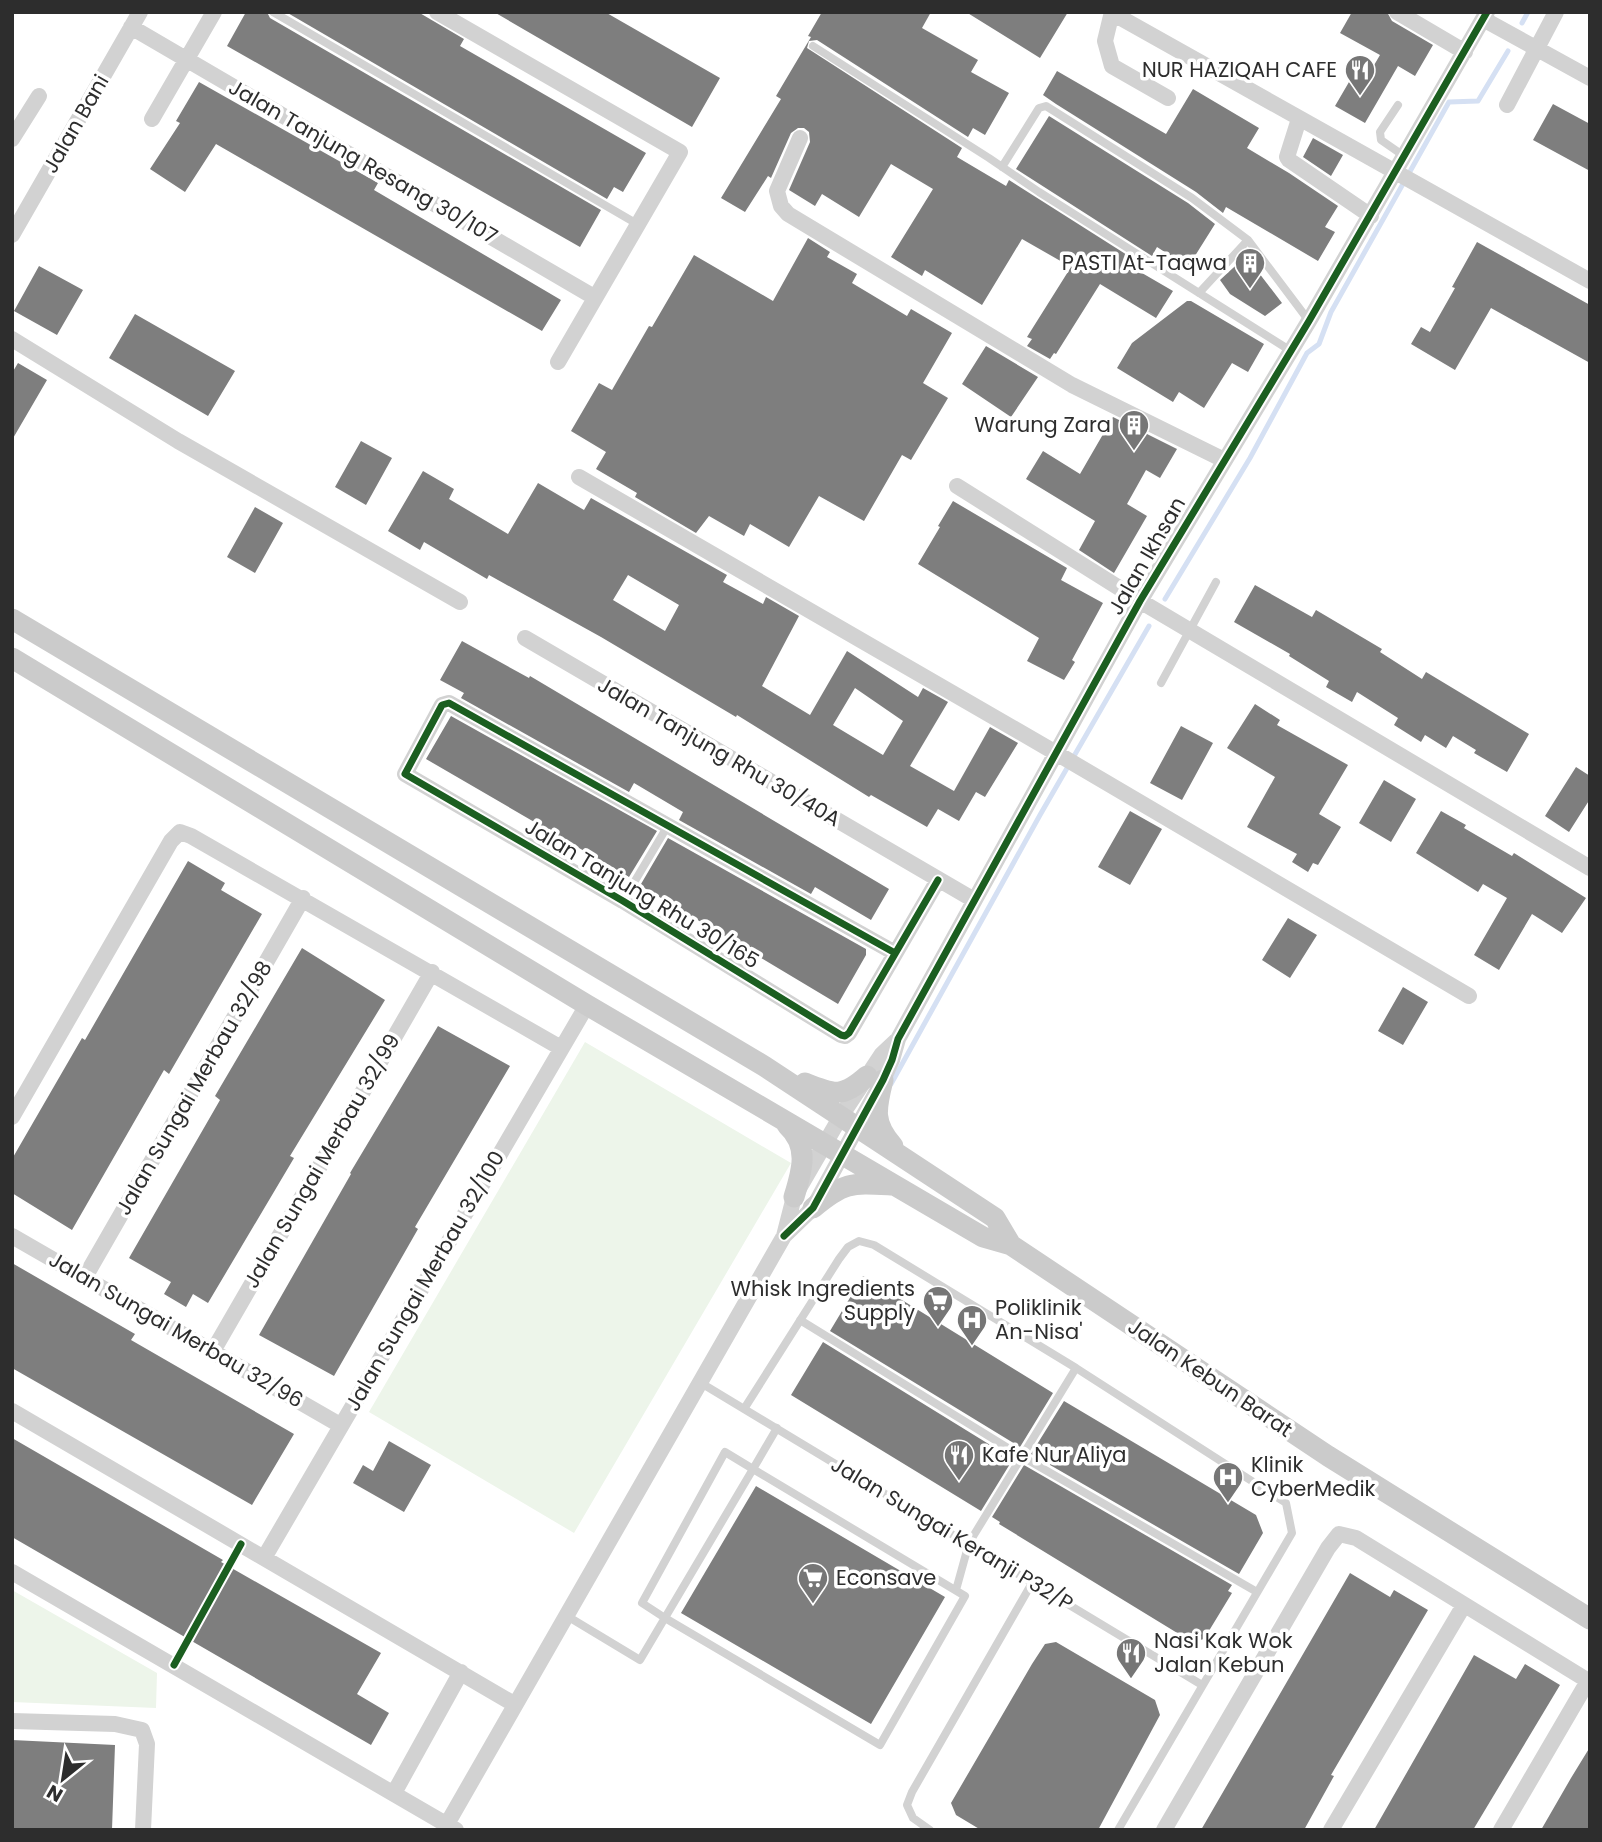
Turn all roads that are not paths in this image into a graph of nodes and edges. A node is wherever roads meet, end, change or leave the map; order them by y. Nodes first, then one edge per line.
1 (140, 12) edge
2 (214, 12) edge
3 (273, 12) edge
4 (437, 12) edge
5 (1112, 12) edge
6 (1396, 12) edge
7 (1556, 12) edge
8 (1485, 15) edge
9 (131, 27) junction
10 (813, 46) dead end
11 (1531, 46) junction
12 (1465, 52) junction
13 (187, 60) junction
14 (1590, 78) edge
15 (39, 96) dead end
16 (1168, 98) dead end
17 (1398, 105) dead end
18 (1507, 105) dead end
19 (152, 119) dead end
20 (1299, 120) junction
21 (800, 138) dead end
22 (12, 139) edge
23 (1404, 156) junction
24 (1002, 167) junction
25 (1402, 177) junction
26 (1371, 216) junction
27 (639, 225) junction
28 (12, 235) edge
29 (1248, 240) junction
30 (1590, 281) edge
31 (1199, 293) junction
32 (594, 297) junction
33 (1309, 321) junction
34 (12, 339) edge
35 (1291, 351) junction
36 (558, 362) dead end
37 (1224, 460) junction
38 (579, 477) dead end
39 (957, 486) dead end
40 (1216, 582) dead end
41 (1140, 601) junction
42 (460, 602) dead end
43 (12, 619) edge
44 (1191, 629) junction
45 (525, 638) dead end
46 (12, 658) edge
47 (1161, 682) dead end
48 (1061, 756) junction
49 (667, 827) junction
50 (1590, 868) edge
51 (938, 880) junction
52 (303, 898) junction
53 (974, 900) junction
54 (623, 901) junction
55 (895, 953) junction
56 (432, 972) junction
57 (1469, 996) dead end
58 (587, 1005) junction
59 (561, 1048) junction
60 (764, 1066) junction
61 (875, 1078) junction
62 (775, 1114) junction
63 (841, 1116) junction
64 (12, 1117) edge
65 (859, 1128) junction
66 (825, 1143) junction
67 (844, 1155) junction
68 (921, 1169) junction
69 (896, 1186) junction
70 (794, 1197) junction
71 (813, 1208) junction
72 (12, 1236) edge
73 (784, 1236) junction
74 (1011, 1245) junction
75 (85, 1277) junction
76 (800, 1320) junction
77 (213, 1351) junction
78 (1076, 1368) junction
79 (701, 1383) junction
80 (744, 1409) junction
81 (12, 1411) edge
82 (340, 1425) junction
83 (777, 1428) junction
84 (1021, 1456) junction
85 (752, 1469) junction
86 (969, 1543) junction
87 (264, 1558) junction
88 (12, 1572) edge
89 (1032, 1583) junction
90 (956, 1591) junction
91 (1257, 1592) junction
92 (1464, 1605) junction
93 (567, 1616) junction
94 (665, 1618) junction
95 (1590, 1619) edge
96 (461, 1672) junction
97 (1589, 1681) edge
98 (1202, 1685) junction
99 (514, 1704) junction
100 (12, 1721) edge
101 (394, 1793) junction
102 (451, 1827) edge
103 (143, 1830) edge
104 (930, 1830) edge
105 (1118, 1830) edge
106 (1164, 1830) edge
107 (1331, 1830) edge
108 (1501, 1830) edge

1 - 9 street, Jalan Bani
2 - 13 street
3 - 27 lane
4 - 27 street
5 - 16 street
5 - 20 street
6 - 12 street
7 - 11 street
8 - 11 street
8 - 12 street, Jalan Ikhsan
9 - 13 street, Jalan Tanjung Resang 30/107
9 - 28 street, Jalan Bani
10 - 24 lane
11 - 14 street
11 - 18 street
12 - 23 street, Jalan Ikhsan
13 - 19 street
13 - 32 street, Jalan Tanjung Resang 30/107
15 - 22 street
17 - 23 lane
20 - 25 street
20 - 26 street
21 - 37 street
23 - 25 street, Jalan Ikhsan
24 - 29 lane
24 - 31 lane
25 - 26 street, Jalan Ikhsan
25 - 30 street
26 - 33 street, Jalan Ikhsan
27 - 32 street
29 - 31 lane
29 - 33 lane
31 - 35 lane
32 - 36 street
33 - 35 street, Jalan Ikhsan
34 - 42 street
35 - 37 street, Jalan Ikhsan
37 - 41 street, Jalan Ikhsan
38 - 48 street
39 - 41 street
40 - 44 lane
41 - 44 street
41 - 48 street, Jalan Ikhsan
43 - 60 main road
44 - 47 lane
44 - 50 street
45 - 51 street, Jalan Tanjung Rhu 30/40A
46 - 58 main road, Jalan Kebun Barat
48 - 53 street, Jalan Ikhsan
48 - 57 street
49 - 54 lane
49 - 54 street, Jalan Tanjung Rhu 30/165
49 - 55 street
51 - 53 street, Jalan Tanjung Rhu 30/40A
51 - 55 street
52 - 56 street
52 - 64 street
52 - 75 street, Jalan Sungai Merbau 32/98
53 - 61 street, Jalan Ikhsan
54 - 55 street, Jalan Tanjung Rhu 30/165
56 - 59 street
56 - 77 street, Jalan Sungai Merbau 32/99
58 - 59 street, Jalan Sungai Merbau 32/100
58 - 62 main road, Jalan Kebun Barat
59 - 82 street, Jalan Sungai Merbau 32/100
60 - 61 main road
60 - 63 main road, Jalan Kebun Barat
61 - 63 street, Jalan Ikhsan
61 - 65 street, Jalan Ikhsan
61 - 68 main road
62 - 66 main road, Jalan Kebun Barat
62 - 70 main road
63 - 65 main road, Jalan Kebun Barat
63 - 66 street, Jalan Ikhsan
65 - 67 street, Jalan Ikhsan
65 - 68 main road, Jalan Kebun Barat
66 - 67 main road, Jalan Kebun Barat
66 - 70 street, Jalan Ikhsan
67 - 69 main road, Jalan Kebun Barat
67 - 71 street, Jalan Ikhsan
68 - 74 main road, Jalan Kebun Barat
69 - 71 main road
69 - 74 main road, Jalan Kebun Barat
70 - 73 street, Jalan Ikhsan
71 - 73 street, Jalan Ikhsan
72 - 75 street, Jalan Sungai Merbau 32/96
73 - 79 street
74 - 95 main road, Jalan Kebun Barat
75 - 77 street, Jalan Sungai Merbau 32/96
76 - 78 lane
76 - 80 lane
76 - 84 lane
77 - 82 street, Jalan Sungai Merbau 32/96
78 - 84 lane
78 - 91 lane
79 - 80 lane, Jalan Sungai Keranji P32/P
79 - 93 street
80 - 83 lane, Jalan Sungai Keranji P32/P
81 - 87 street
82 - 87 street, Jalan Sungai Merbau 32/100
83 - 85 lane
83 - 86 lane, Jalan Sungai Keranji P32/P
84 - 86 lane
84 - 91 lane
85 - 90 lane
85 - 94 lane
85 - 94 lane
86 - 89 lane, Jalan Sungai Keranji P32/P
86 - 90 lane
87 - 96 street
88 - 101 street
89 - 98 lane, Jalan Sungai Keranji P32/P
89 - 104 lane
90 - 94 lane
91 - 98 lane
92 - 97 street
92 - 106 street
92 - 107 street
93 - 94 lane
93 - 99 street
96 - 99 street
96 - 101 street
97 - 108 street
98 - 105 lane
99 - 102 street
100 - 103 street
101 - 102 street

